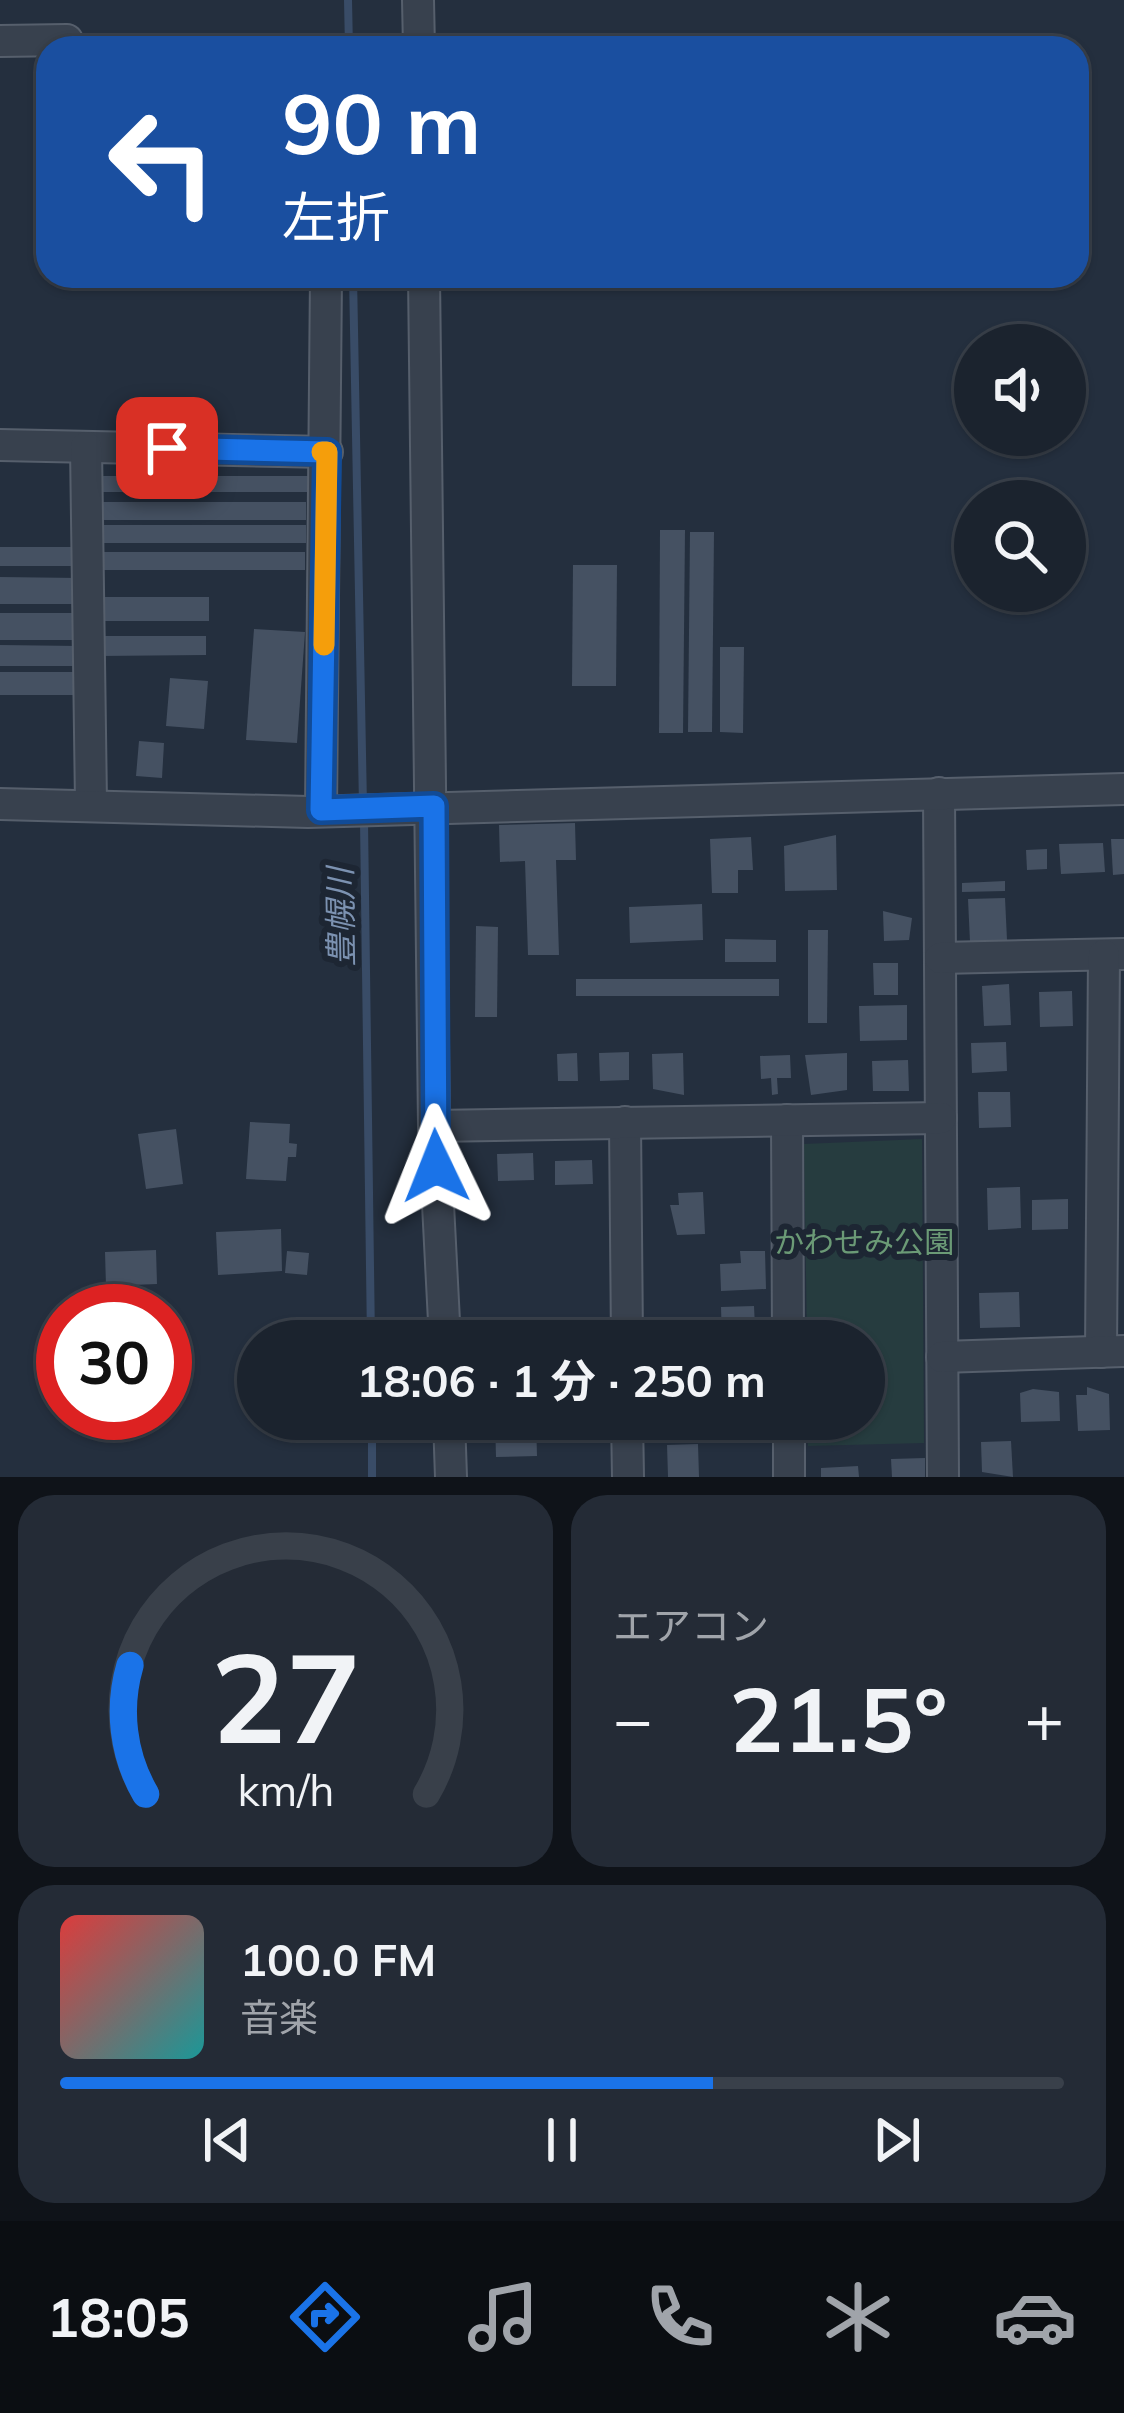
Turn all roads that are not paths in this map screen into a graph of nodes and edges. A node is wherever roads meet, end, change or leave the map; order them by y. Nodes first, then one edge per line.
1 (418, 0) edge
2 (419, 36) edge
3 (36, 40) edge
4 (0, 41) edge
5 (326, 288) edge
6 (424, 288) edge
7 (0, 445) edge
8 (86, 447) junction
9 (327, 452) junction
10 (1124, 789) edge
11 (939, 793) junction
12 (91, 803) junction
13 (0, 804) edge
14 (427, 807) junction
15 (321, 810) junction
16 (1114, 954) edge
17 (940, 958) junction
18 (940, 1118) junction
19 (787, 1120) junction
20 (625, 1122) junction
21 (434, 1126) junction
22 (444, 1320) edge
23 (627, 1320) edge
24 (788, 1320) edge
25 (1113, 1351) edge
26 (942, 1357) junction
27 (449, 1440) edge
28 (627, 1440) edge
29 (789, 1440) edge
30 (452, 1477) edge
31 (628, 1477) edge
32 (789, 1477) edge
33 (943, 1477) edge

1 - 2 street
3 - 4 street
5 - 9 street
6 - 14 street
7 - 8 street
8 - 9 street
8 - 12 street
9 - 15 street
10 - 11 street
11 - 14 street
11 - 17 street
12 - 13 street
12 - 15 street
14 - 15 street
14 - 21 street
16 - 17 street
16 - 25 street
17 - 18 street
18 - 19 street
18 - 26 street
19 - 20 street
19 - 24 street
20 - 21 street
20 - 23 street
21 - 22 street
25 - 26 street
26 - 33 street
27 - 30 street
28 - 31 street
29 - 32 street

